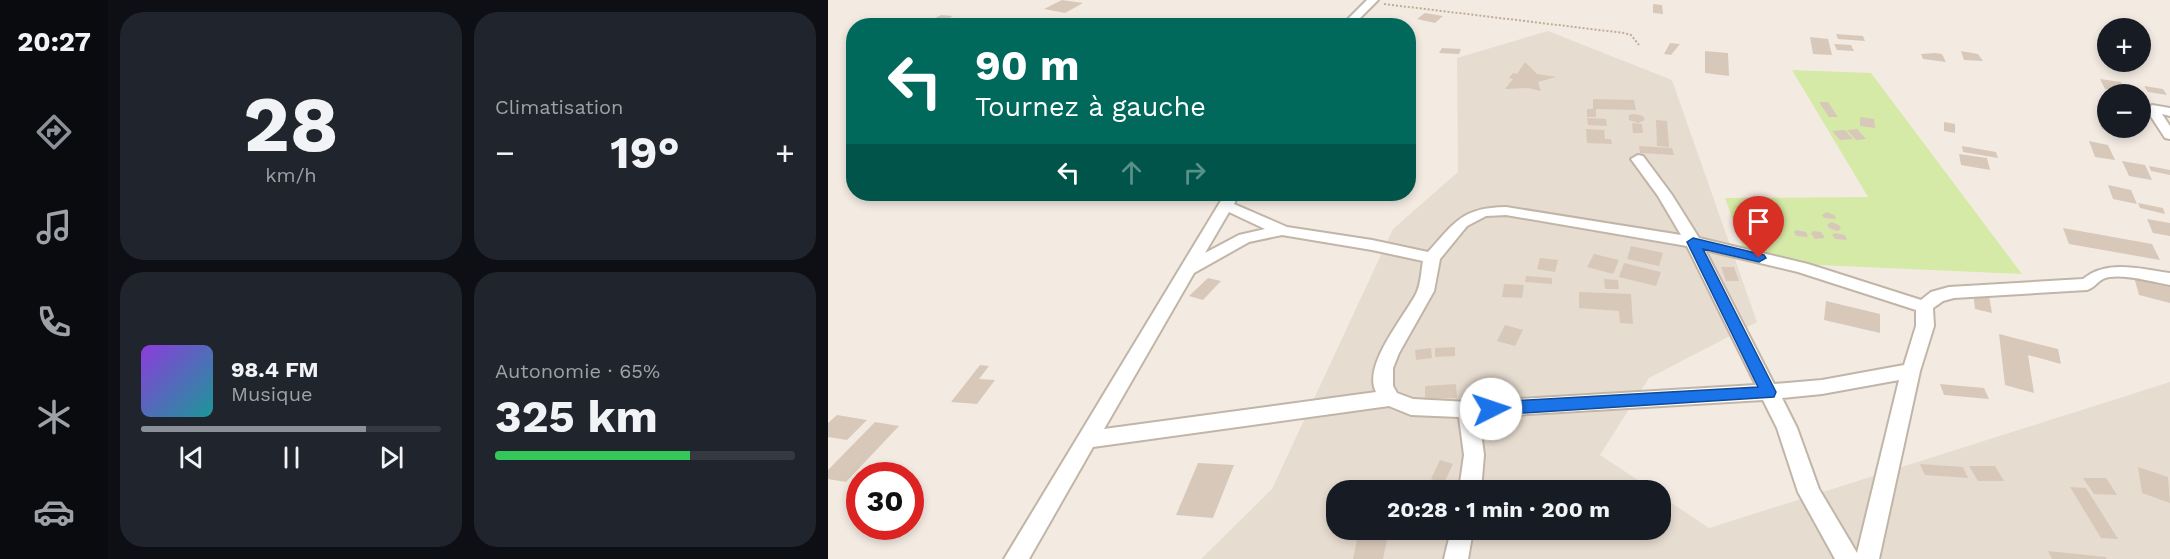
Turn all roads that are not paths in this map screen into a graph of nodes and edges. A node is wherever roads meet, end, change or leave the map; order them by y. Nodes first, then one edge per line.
1 (1371, 1) edge
2 (1354, 18) edge
3 (2170, 112) edge
4 (2170, 135) edge
5 (1638, 159) dead end
6 (1227, 201) edge
7 (1231, 201) edge
8 (1284, 231) junction
9 (1693, 242) junction
10 (1432, 258) junction
11 (1187, 269) junction
12 (2170, 279) edge
13 (1924, 307) junction
14 (1911, 371) junction
15 (1768, 392) junction
16 (1390, 398) junction
17 (1468, 410) junction
18 (1085, 440) junction
19 (1471, 480) edge
20 (1460, 540) edge
21 (1016, 559) edge
22 (1456, 559) edge
23 (1848, 559) edge
24 (1867, 559) edge

1 - 2 street
3 - 4 street
5 - 9 street
6 - 11 street
7 - 8 street
8 - 10 street
8 - 11 street
9 - 10 street
9 - 13 street
9 - 15 street
10 - 16 street
11 - 18 street
12 - 13 street
13 - 14 street
14 - 15 street
14 - 24 street
15 - 17 street
15 - 23 street
16 - 17 street
16 - 18 street
17 - 19 street
18 - 21 street
20 - 22 street

